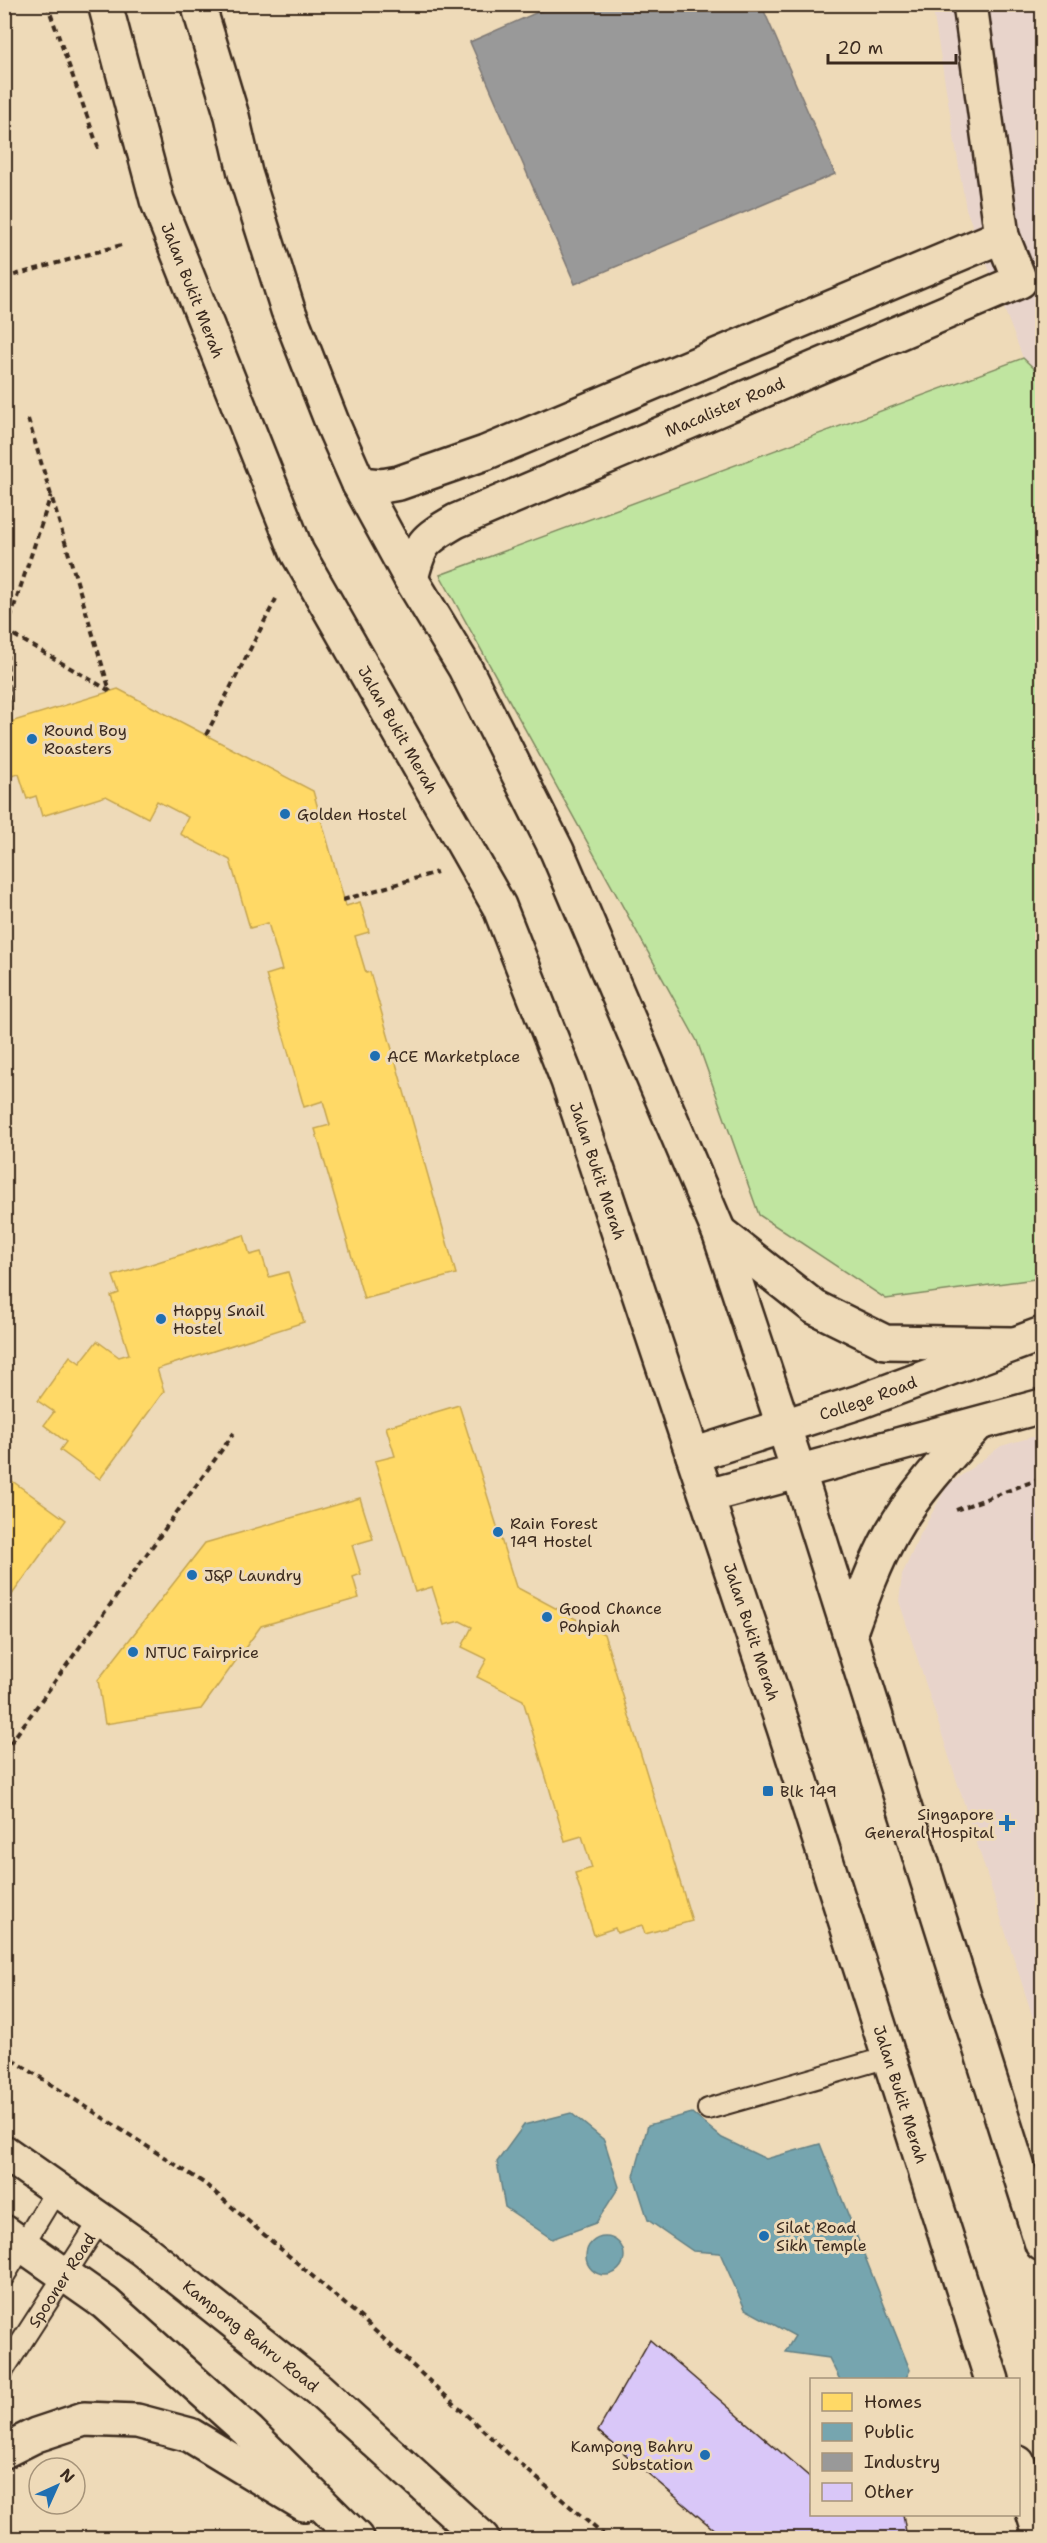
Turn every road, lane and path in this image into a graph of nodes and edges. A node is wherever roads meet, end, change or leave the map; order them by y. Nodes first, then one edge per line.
1 (47, 4) edge
2 (105, 4) edge
3 (198, 4) edge
4 (970, 4) edge
5 (99, 147) dead end
6 (1002, 236) junction
7 (125, 244) dead end
8 (4, 278) edge
9 (28, 419) dead end
10 (359, 484) junction
11 (51, 495) junction
12 (411, 579) junction
13 (278, 597) dead end
14 (5, 630) edge
15 (10, 722) dead end
16 (206, 735) dead end
17 (437, 872) dead end
18 (343, 900) dead end
19 (719, 1232) junction
20 (1042, 1334) edge
21 (1011, 1344) junction
22 (1042, 1406) edge
23 (977, 1425) junction
24 (782, 1426) junction
25 (234, 1433) dead end
26 (693, 1455) junction
27 (798, 1470) junction
28 (1042, 1478) edge
29 (708, 1496) junction
30 (891, 1533) junction
31 (850, 1632) junction
32 (4, 1752) edge
33 (4, 2054) edge
34 (889, 2057) junction
35 (708, 2109) dead end
36 (4, 2152) edge
37 (57, 2189) junction
38 (101, 2220) junction
39 (14, 2239) edge
40 (1042, 2244) edge
41 (66, 2274) junction
42 (4, 2276) edge
43 (4, 2370) edge
44 (992, 2378) edge
45 (4, 2451) edge
46 (1020, 2470) edge
47 (1018, 2516) edge
48 (352, 2535) edge
49 (482, 2538) edge
50 (607, 2538) edge
51 (1021, 2538) edge
52 (1041, 2538) edge

1 - 5 path
2 - 26 main road, Jalan Bukit Merah
3 - 10 main road
4 - 6 main road, Macalister Road
6 - 10 main road
6 - 12 main road, Macalister Road
7 - 8 path
9 - 11 path
10 - 12 main road
11 - 14 path
11 - 14 path
12 - 19 main road
13 - 16 path
14 - 15 path
17 - 18 path
19 - 21 main road
19 - 24 main road
20 - 21 main road, College Road
21 - 24 main road, College Road
22 - 23 main road
23 - 27 main road
23 - 30 main road
24 - 26 main road, College Road
24 - 27 main road
25 - 32 path
26 - 29 main road, Jalan Bukit Merah
27 - 29 main road
27 - 31 main road
28 - 30 path
29 - 34 main road, Jalan Bukit Merah
30 - 31 main road
31 - 40 main road
33 - 50 path
34 - 35 lane
34 - 44 main road, Jalan Bukit Merah
36 - 37 main road, Kampong Bahru Road
37 - 38 main road, Kampong Bahru Road
37 - 39 lane
38 - 41 lane, Spooner Road
38 - 49 main road, Kampong Bahru Road
39 - 41 main road
39 - 42 lane
41 - 43 lane, Spooner Road
41 - 48 main road
45 - 48 main road
46 - 52 main road
47 - 51 main road

